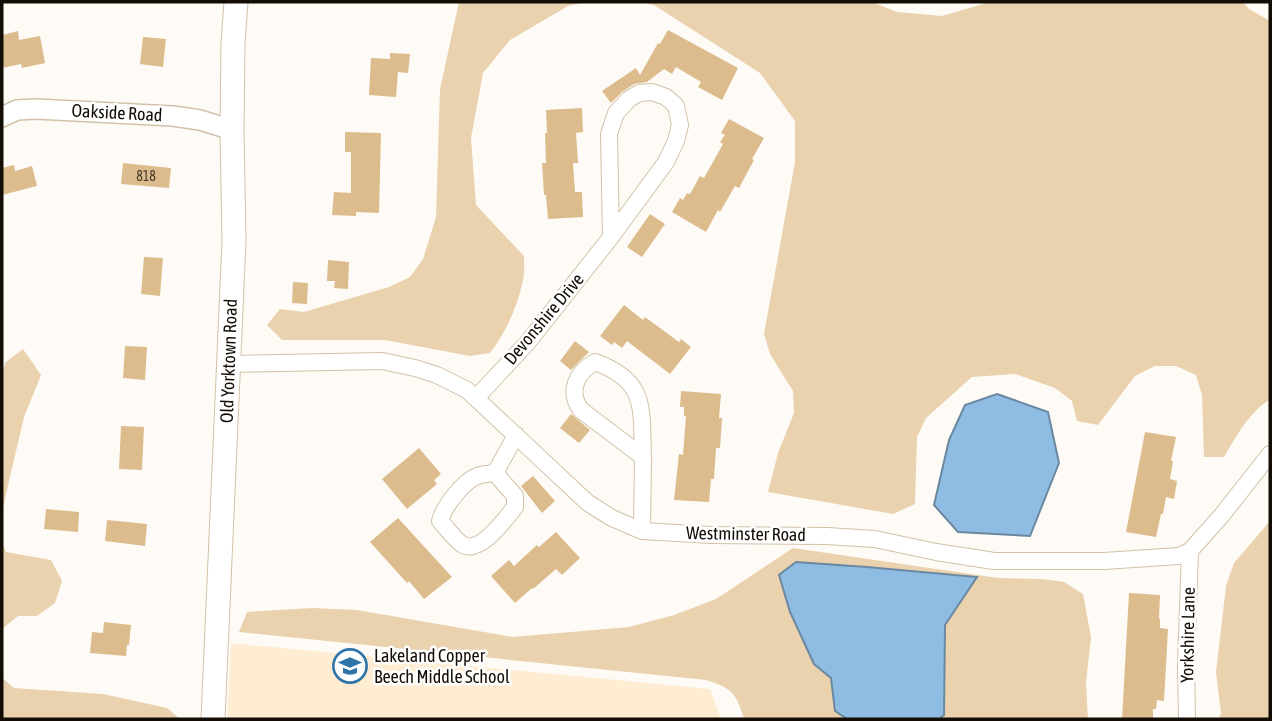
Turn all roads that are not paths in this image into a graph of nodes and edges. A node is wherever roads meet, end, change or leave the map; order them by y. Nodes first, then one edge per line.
1 (236, 2) edge
2 (2, 117) edge
3 (232, 130) junction
4 (611, 237) junction
5 (229, 364) junction
6 (476, 398) junction
7 (516, 435) junction
8 (1270, 454) edge
9 (643, 457) junction
10 (495, 473) junction
11 (642, 531) junction
12 (1190, 551) junction
13 (214, 719) edge
14 (1188, 719) edge

1 - 3 main road, Old Yorktown Road
2 - 3 street, Oakside Road
3 - 5 main road, Old Yorktown Road
4 - 4 street, Devonshire Drive
4 - 6 street, Devonshire Drive
5 - 6 street, Westminster Road
5 - 13 main road, Old Yorktown Road
6 - 7 street, Westminster Road
7 - 10 street
7 - 11 street, Westminster Road
8 - 12 street
9 - 9 street
9 - 11 street
10 - 10 street
11 - 12 street, Westminster Road
12 - 14 street, Yorkshire Lane

